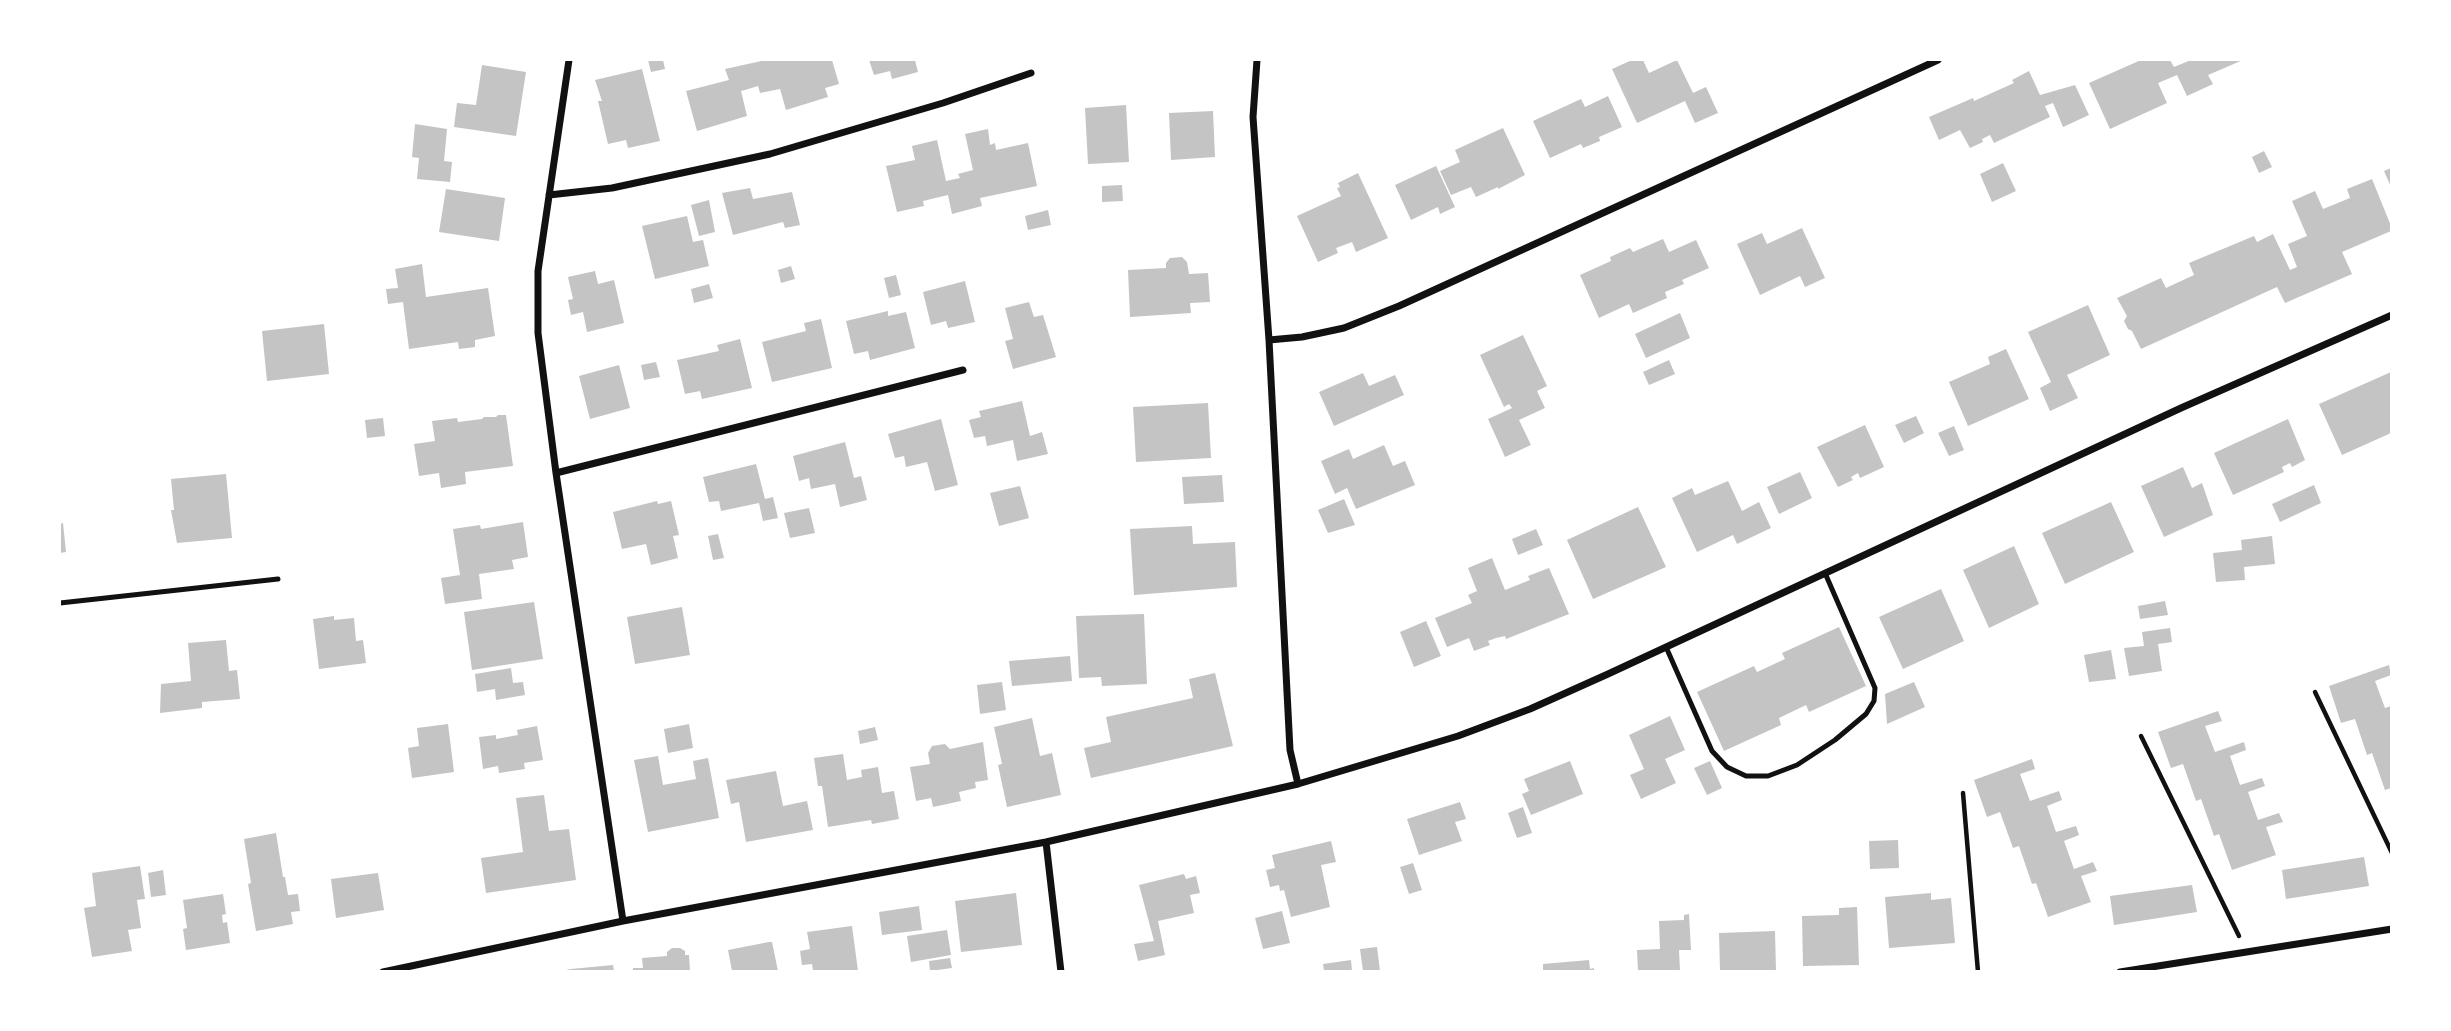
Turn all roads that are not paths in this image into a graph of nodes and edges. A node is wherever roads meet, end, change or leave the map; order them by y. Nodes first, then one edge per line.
1 (569, 60) edge
2 (1257, 60) edge
3 (1938, 60) edge
4 (1031, 73) dead end
5 (549, 195) junction
6 (2392, 315) edge
7 (1269, 340) junction
8 (964, 370) dead end
9 (556, 473) junction
10 (1825, 573) junction
11 (278, 579) dead end
12 (60, 603) edge
13 (1666, 647) junction
14 (1298, 785) junction
15 (1046, 842) junction
16 (623, 921) junction
17 (2392, 929) edge
18 (2142, 970) edge
19 (383, 971) edge
20 (1061, 971) edge
21 (2120, 971) edge

1 - 5 street
2 - 7 street
3 - 7 street
4 - 5 street
5 - 9 street
6 - 10 street
7 - 14 street
8 - 9 street
9 - 16 street
10 - 13 street
10 - 13 lane
11 - 12 lane
13 - 14 street
14 - 15 street
15 - 16 street
15 - 20 street
16 - 19 street
17 - 18 street
18 - 21 street

